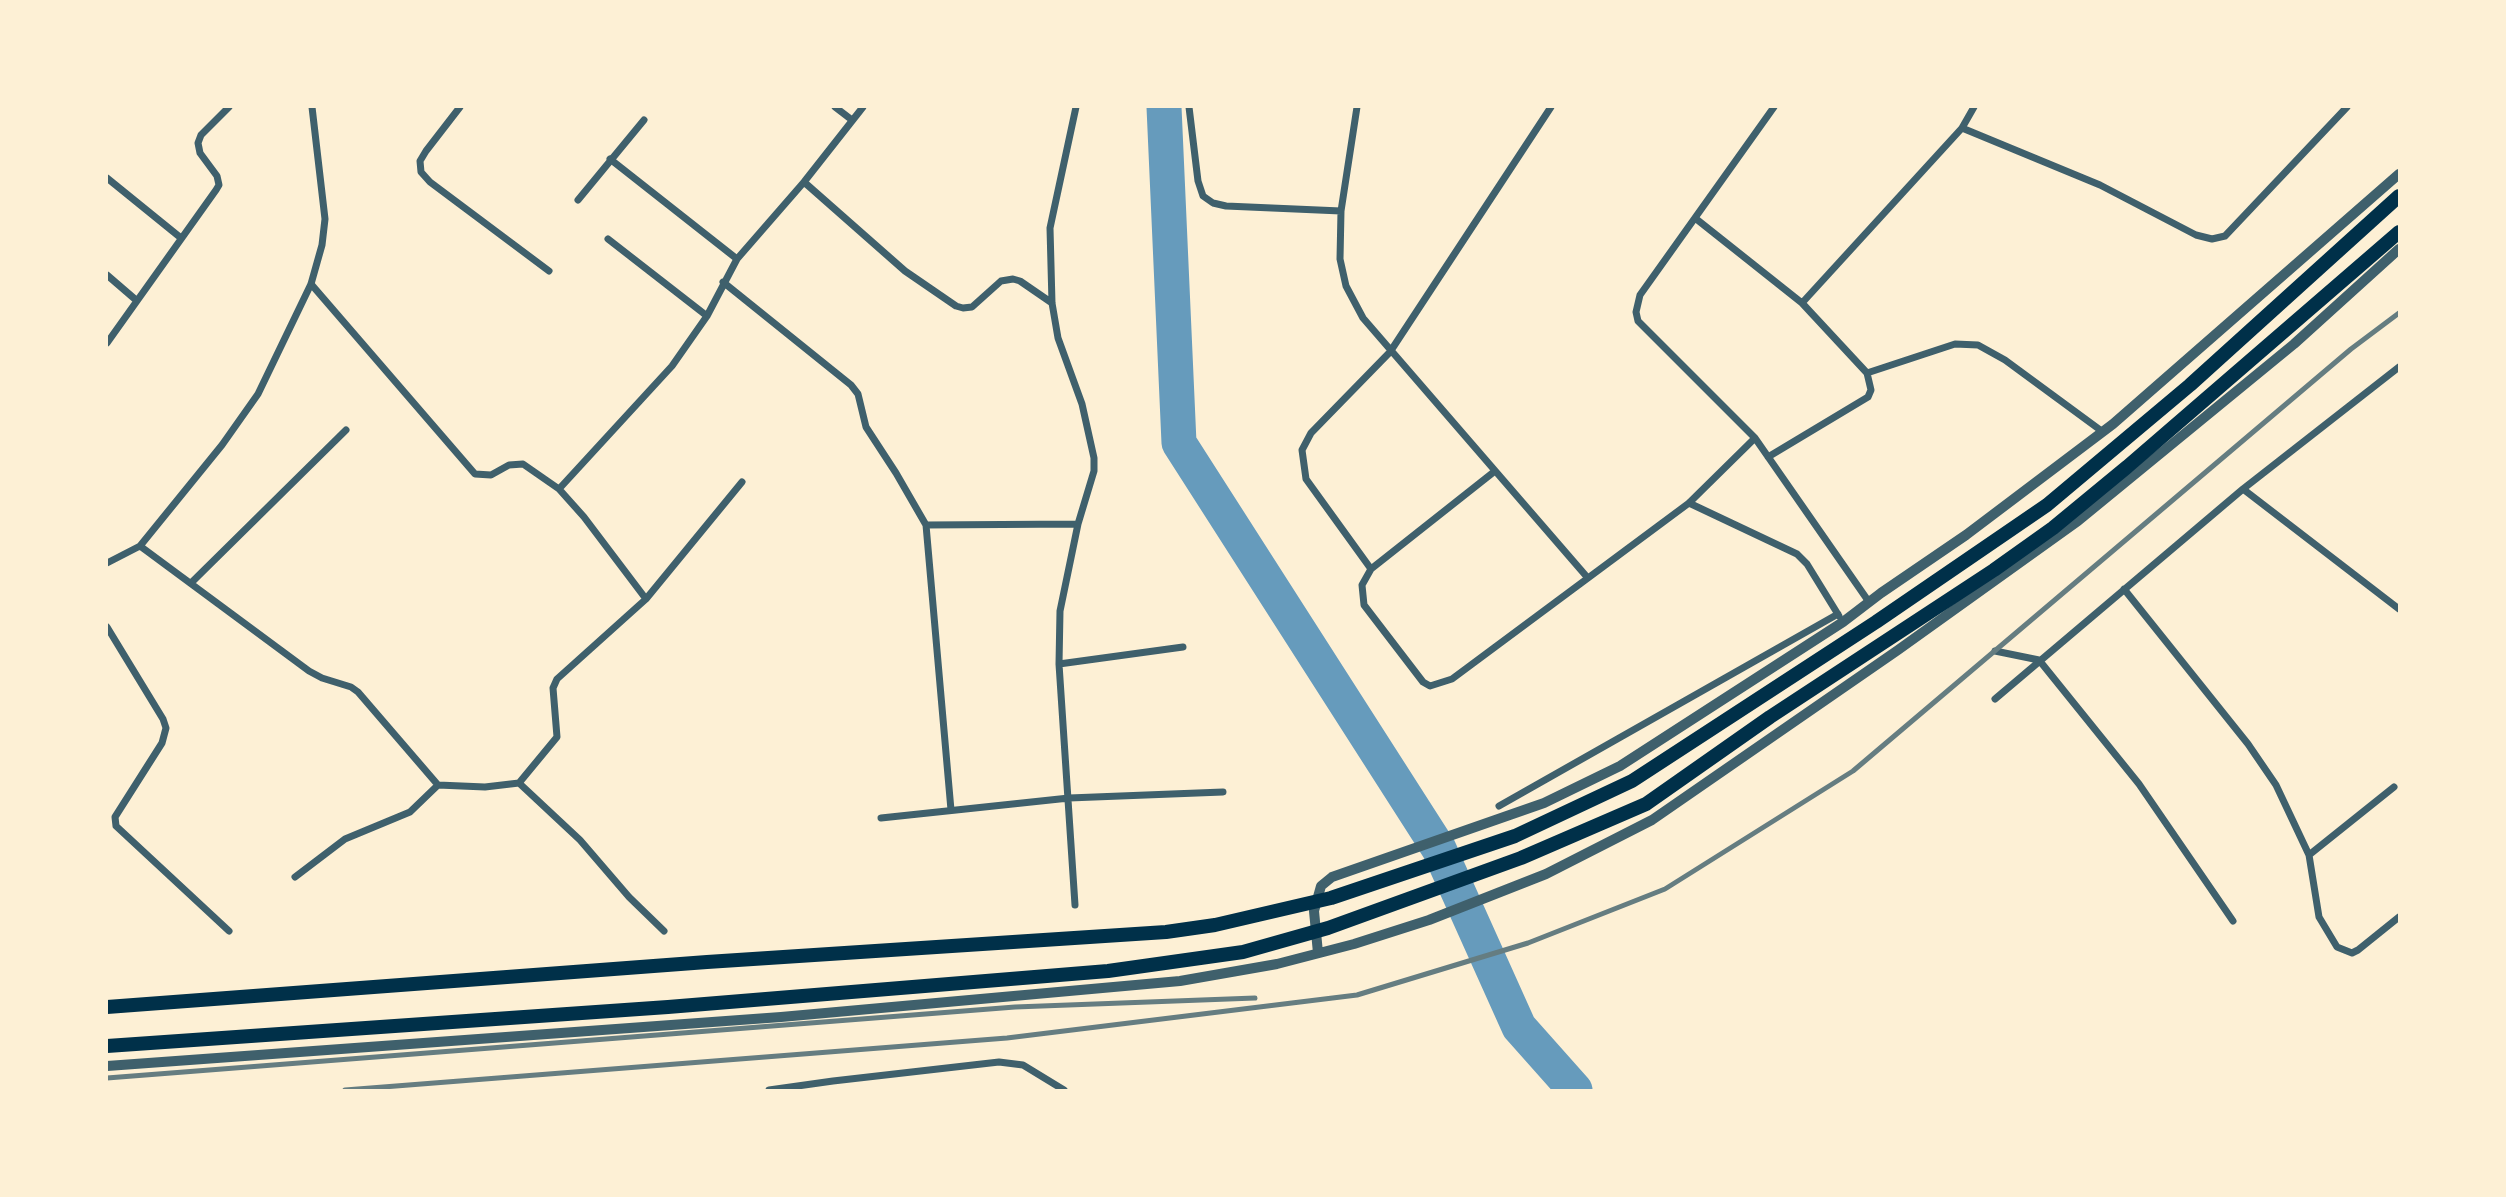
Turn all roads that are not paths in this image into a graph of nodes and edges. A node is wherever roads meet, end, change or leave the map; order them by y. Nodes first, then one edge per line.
1 (229, 107) edge
2 (312, 107) edge
3 (460, 107) edge
4 (835, 107) edge
5 (863, 107) edge
6 (1076, 107) edge
7 (1189, 107) edge
8 (1357, 107) edge
9 (1551, 107) edge
10 (1774, 107) edge
11 (1974, 107) edge
12 (2347, 107) edge
13 (644, 120) dead end
14 (852, 120) junction
15 (1962, 128) junction
16 (610, 159) junction
17 (2399, 174) edge
18 (107, 178) edge
19 (804, 182) junction
20 (2399, 196) edge
21 (578, 200) dead end
22 (1341, 211) junction
23 (1695, 218) junction
24 (2399, 232) edge
25 (181, 239) junction
26 (608, 239) dead end
27 (2399, 249) edge
28 (737, 259) junction
29 (549, 271) dead end
30 (107, 275) edge
31 (723, 282) junction
32 (310, 284) junction
33 (136, 300) junction
34 (1052, 303) junction
35 (1802, 303) junction
36 (707, 316) junction
37 (107, 344) edge
38 (1390, 352) junction
39 (2399, 367) edge
40 (1867, 373) junction
41 (346, 429) dead end
42 (2103, 432) junction
43 (1755, 438) junction
44 (1768, 457) junction
45 (1495, 471) junction
46 (742, 482) dead end
47 (559, 489) junction
48 (2243, 489) junction
49 (1689, 503) junction
50 (1078, 524) junction
51 (926, 525) junction
52 (140, 546) junction
53 (107, 563) edge
54 (1371, 569) junction
55 (1587, 577) junction
56 (191, 583) junction
57 (2124, 589) junction
58 (646, 599) junction
59 (1869, 602) junction
60 (2399, 609) edge
61 (1841, 618) junction
62 (107, 627) edge
63 (1184, 647) dead end
64 (1995, 651) dead end
65 (2039, 660) junction
66 (1059, 664) junction
67 (1995, 699) dead end
68 (519, 783) junction
69 (438, 785) junction
70 (2394, 787) dead end
71 (1223, 792) dead end
72 (1069, 798) junction
73 (951, 810) junction
74 (1501, 812) junction
75 (881, 818) dead end
76 (2309, 855) junction
77 (295, 877) dead end
78 (1075, 905) dead end
79 (2399, 917) edge
80 (2233, 921) dead end
81 (229, 931) dead end
82 (664, 931) dead end
83 (1318, 953) junction
84 (107, 1007) edge
85 (107, 1046) edge
86 (107, 1066) edge
87 (769, 1090) edge
88 (1064, 1090) edge

1 - 25 street
2 - 32 street
3 - 29 street
4 - 14 street
5 - 14 street
6 - 34 street
7 - 22 street
8 - 22 street
9 - 38 street
10 - 23 street
11 - 15 street
12 - 15 street
13 - 16 street
14 - 19 street
15 - 35 street
16 - 21 street
16 - 28 street
17 - 42 street
18 - 25 street
19 - 28 street
19 - 34 street
20 - 84 highway
22 - 38 street
23 - 35 street
23 - 43 street
24 - 85 highway
25 - 33 street
26 - 36 street
27 - 83 street
28 - 31 street
30 - 33 street
31 - 36 street
31 - 51 street
32 - 47 street
32 - 52 street
33 - 37 street
34 - 50 street
35 - 40 street
36 - 47 street
38 - 45 street
38 - 54 street
39 - 48 street
40 - 42 street
40 - 44 street
41 - 56 street
42 - 59 street
43 - 44 street
43 - 49 street
44 - 59 street
45 - 54 street
45 - 55 street
46 - 58 street
47 - 58 street
48 - 57 street
48 - 60 street
49 - 55 street
49 - 61 street
50 - 51 street
50 - 66 street
51 - 73 street
52 - 53 street
52 - 56 street
54 - 55 street
56 - 69 street
57 - 65 street
57 - 76 street
58 - 68 street
59 - 61 street
61 - 74 street
61 - 74 street
62 - 81 street
63 - 66 street
64 - 65 street
65 - 67 street
65 - 80 street
66 - 72 street
68 - 69 street
68 - 82 street
69 - 77 street
70 - 76 street
71 - 72 street
72 - 73 street
72 - 78 street
73 - 75 street
74 - 83 street
76 - 79 street
83 - 86 street
87 - 88 street

